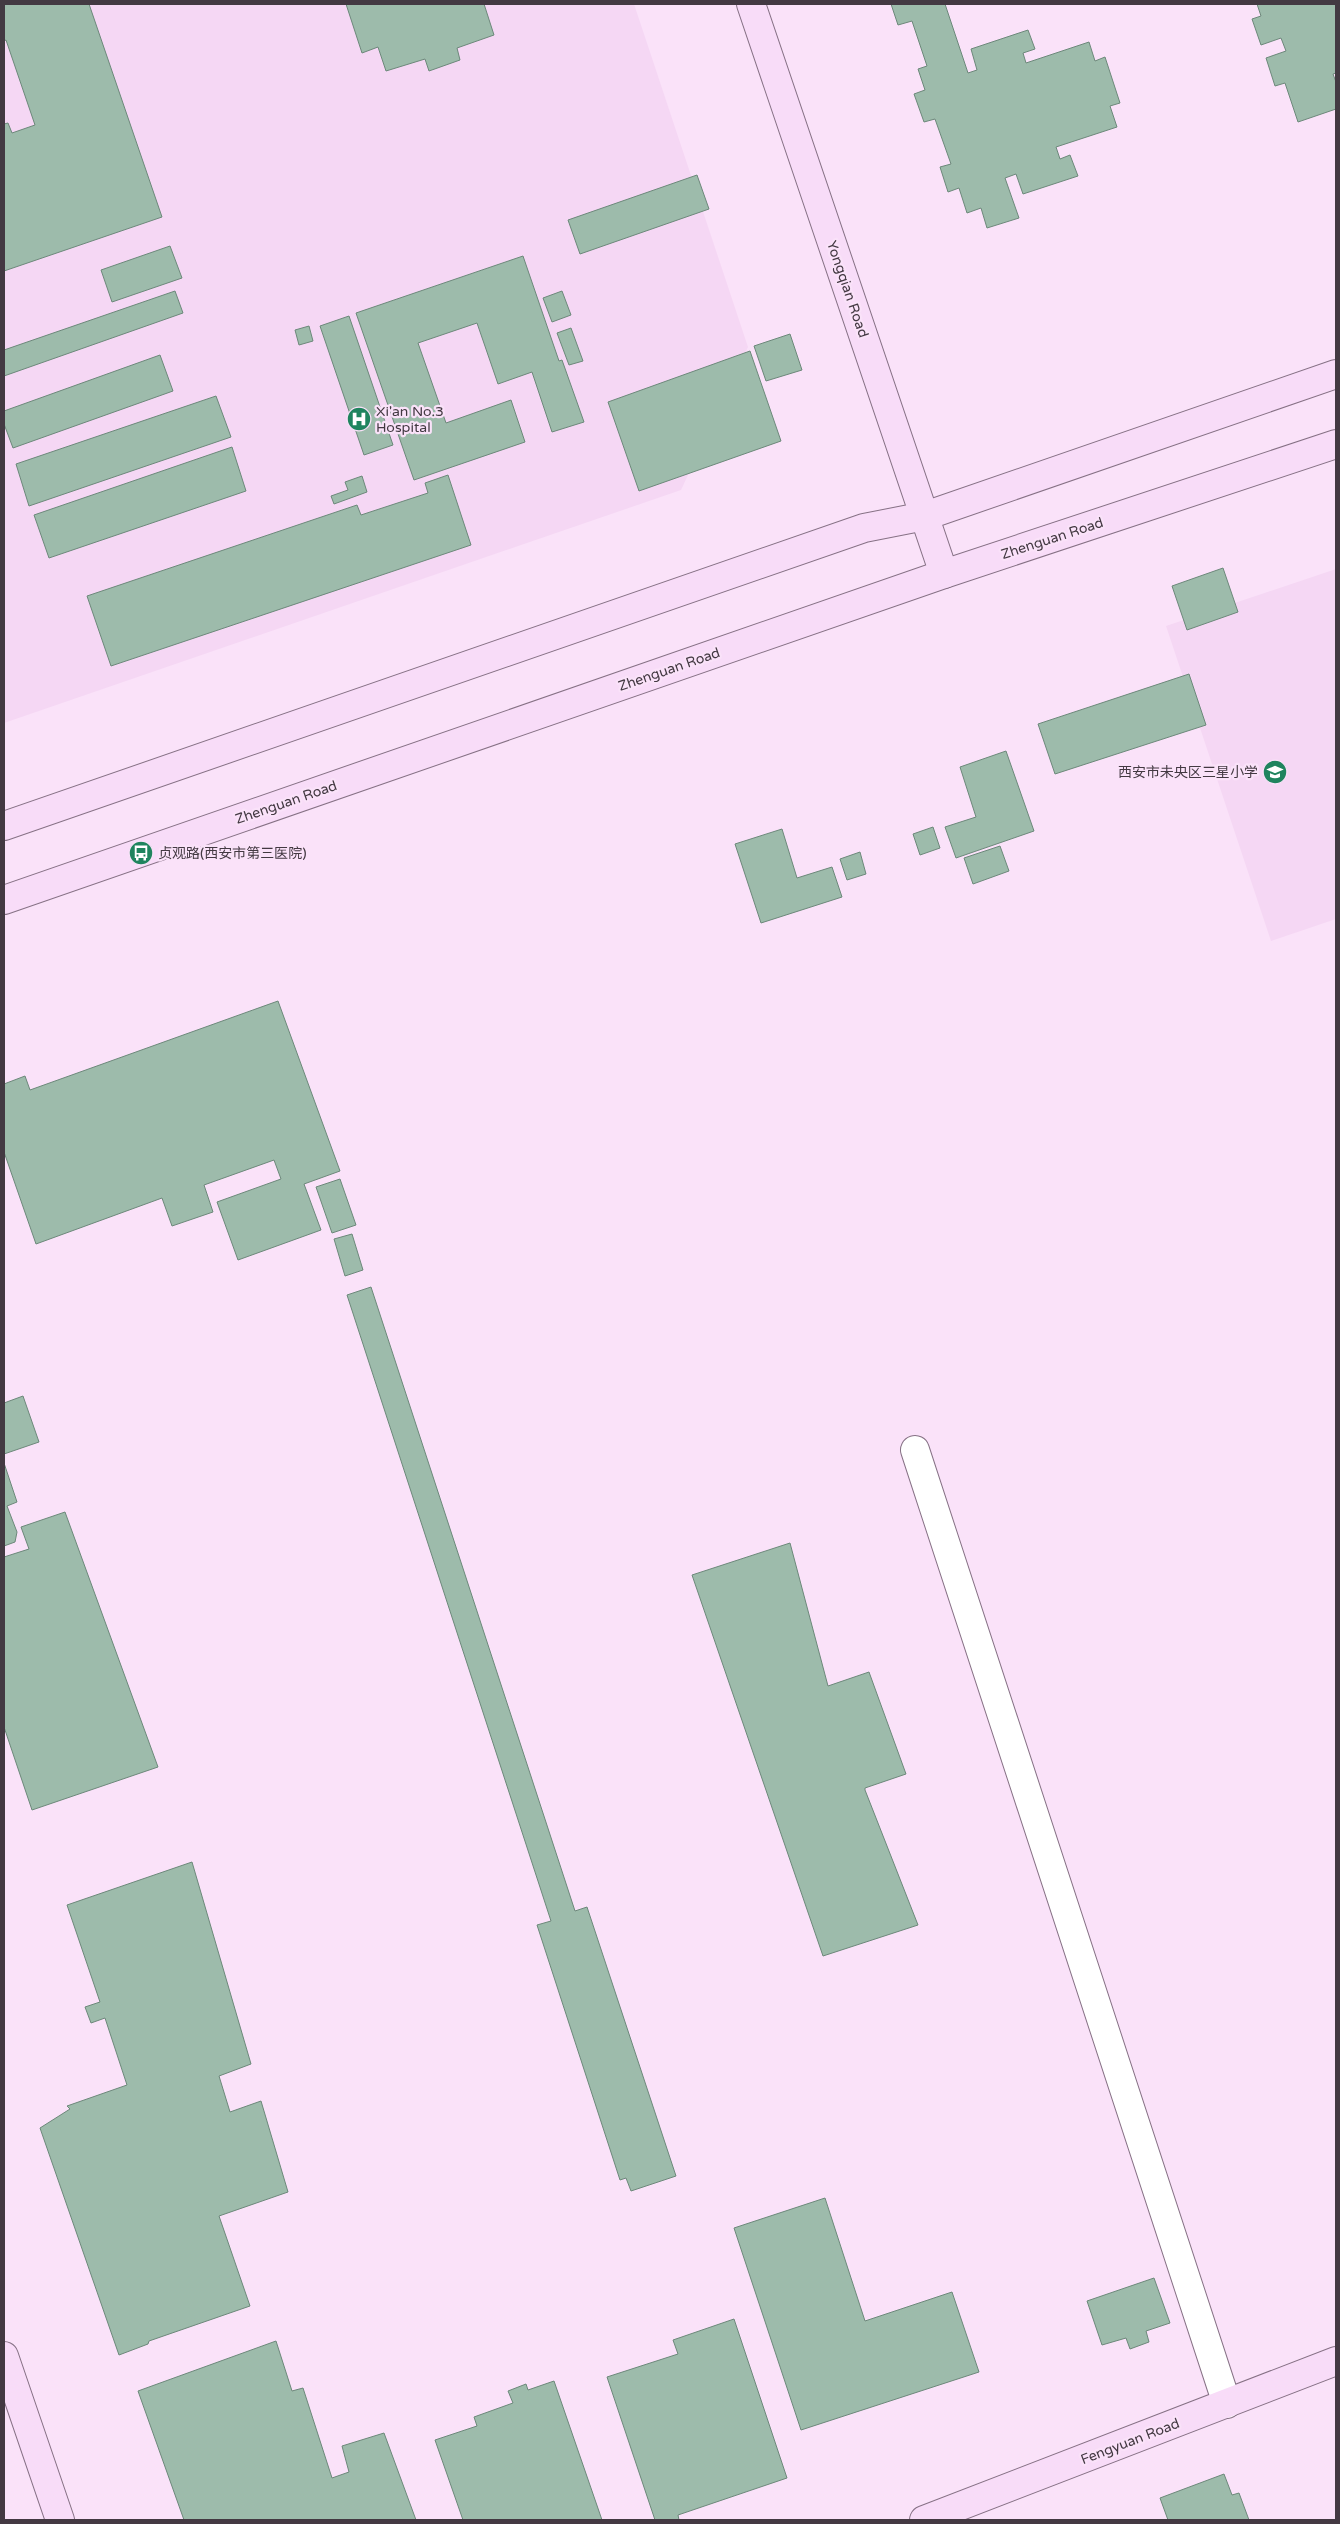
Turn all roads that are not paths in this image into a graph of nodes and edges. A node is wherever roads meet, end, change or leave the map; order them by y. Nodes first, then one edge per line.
1 (751, 4) edge
2 (1336, 374) edge
3 (1336, 444) edge
4 (925, 516) junction
5 (944, 574) junction
6 (4, 826) edge
7 (4, 900) edge
8 (915, 1450) dead end
9 (4, 2356) edge
10 (1336, 2361) edge
11 (1227, 2404) junction
12 (60, 2520) edge
13 (924, 2520) edge

1 - 4 main road, Yongqian Road
2 - 4 main road
3 - 5 main road, Zhenguan Road
4 - 5 main road, Yongqian Road
4 - 6 main road
5 - 7 main road, Zhenguan Road
8 - 11 street
9 - 12 main road
10 - 11 main road, Fengyuan Road
11 - 13 main road, Fengyuan Road

